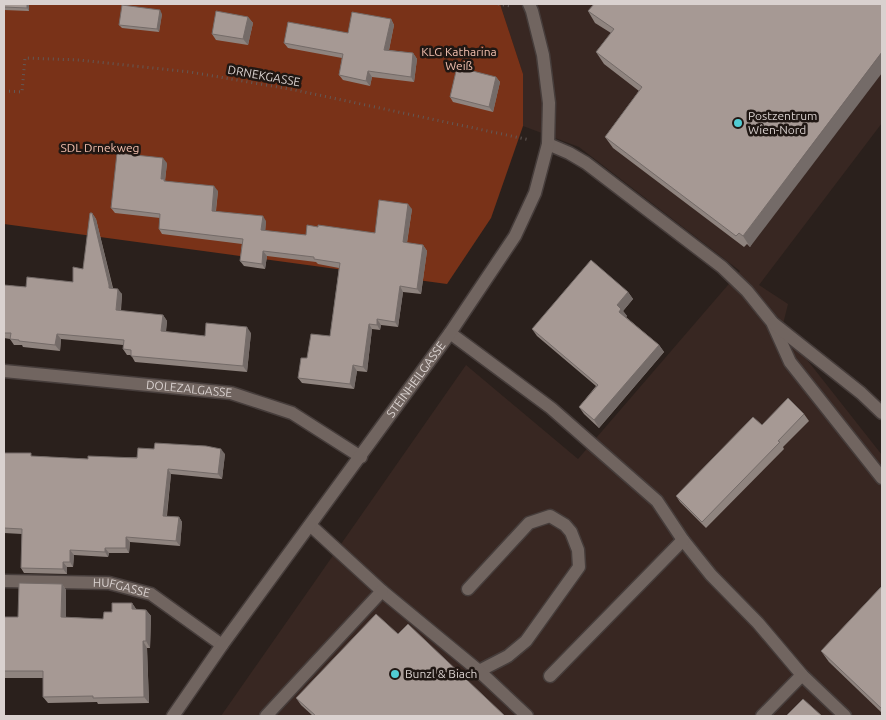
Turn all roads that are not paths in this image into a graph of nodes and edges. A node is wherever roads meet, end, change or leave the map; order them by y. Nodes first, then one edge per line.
1 (529, 4) edge
2 (548, 144) junction
3 (772, 322) junction
4 (450, 333) junction
5 (4, 371) edge
6 (882, 413) edge
7 (361, 457) junction
8 (882, 478) edge
9 (310, 525) junction
10 (683, 540) junction
11 (4, 580) edge
12 (468, 589) dead end
13 (382, 591) junction
14 (222, 645) junction
15 (479, 671) junction
16 (802, 675) junction
17 (550, 676) dead end
18 (173, 716) edge
19 (266, 716) edge
20 (527, 716) edge
21 (762, 716) edge
22 (846, 716) edge

1 - 2 street, STEINHEILGASSE
2 - 3 street
2 - 4 street, STEINHEILGASSE
3 - 6 street
3 - 8 street
4 - 7 street, STEINHEILGASSE
4 - 10 street
5 - 7 street, DOLEZALGASSE
7 - 9 street, STEINHEILGASSE
9 - 13 street
9 - 14 street, STEINHEILGASSE
10 - 16 street
10 - 17 street
11 - 14 street, HUFGASSE
12 - 15 street
13 - 15 street
13 - 19 street
14 - 18 street, STEINHEILGASSE
15 - 20 street
16 - 21 street
16 - 22 street

